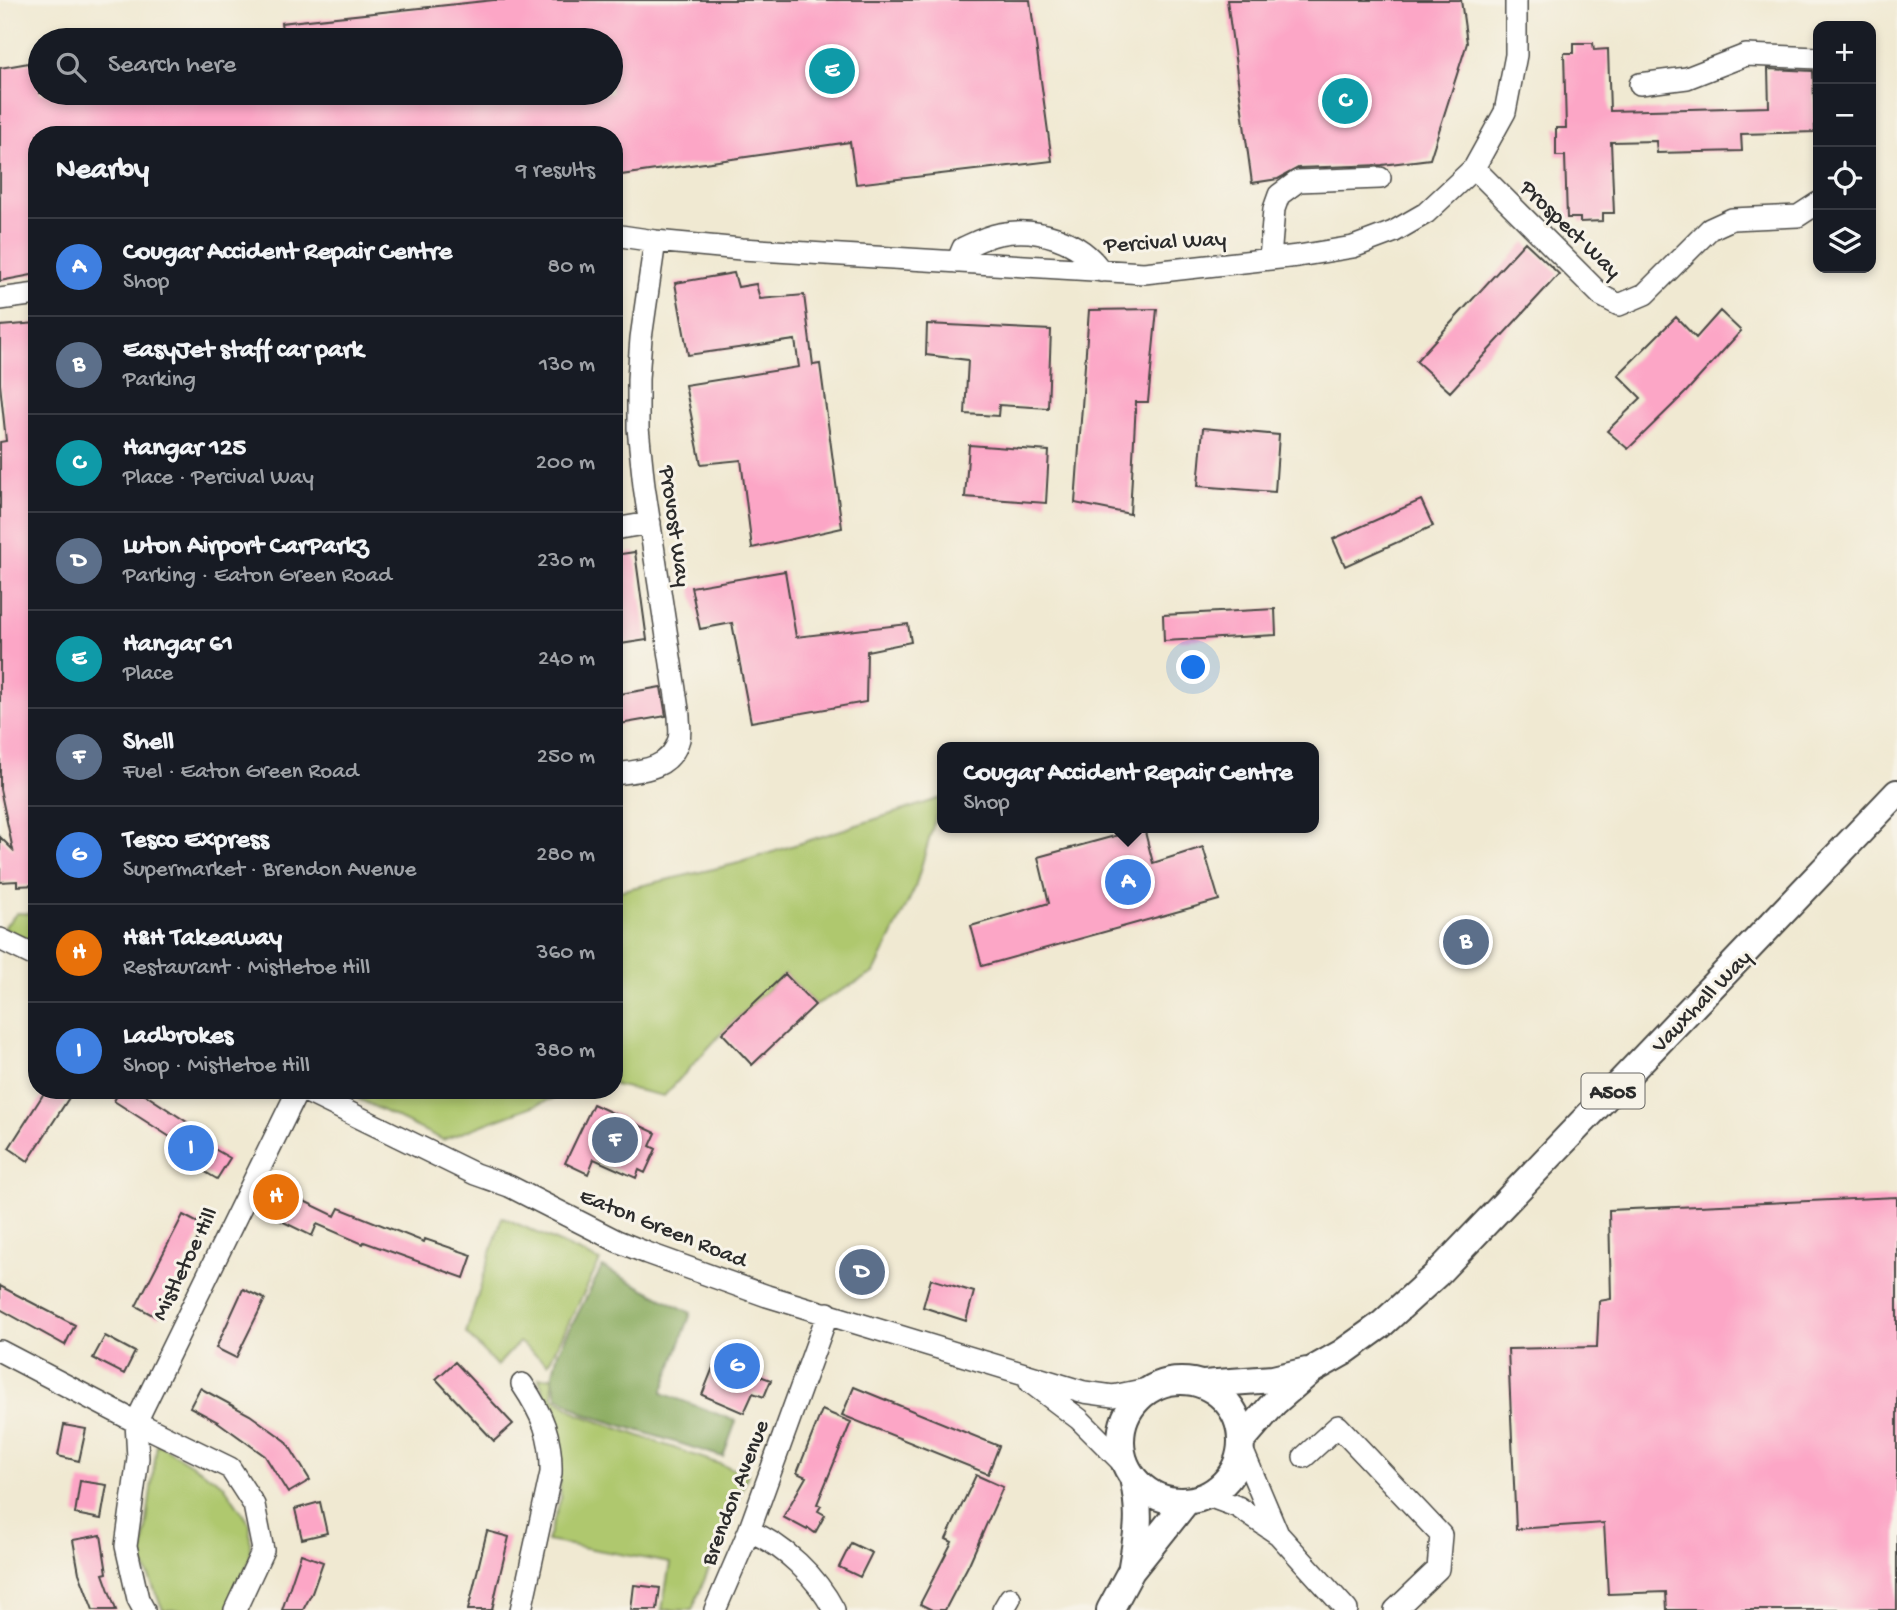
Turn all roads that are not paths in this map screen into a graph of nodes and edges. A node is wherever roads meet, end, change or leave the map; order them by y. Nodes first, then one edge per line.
1 (1516, 0) edge
2 (1813, 58) edge
3 (1640, 84) dead end
4 (1474, 168) junction
5 (1380, 178) dead end
6 (1813, 206) edge
7 (623, 236) edge
8 (655, 241) junction
9 (1270, 259) junction
10 (957, 262) junction
11 (1101, 271) junction
12 (28, 295) edge
13 (0, 299) edge
14 (650, 523) junction
15 (623, 528) edge
16 (623, 773) edge
17 (1897, 793) edge
18 (0, 939) edge
19 (28, 953) edge
20 (294, 1099) edge
21 (321, 1099) edge
22 (828, 1314) junction
23 (0, 1351) edge
24 (1312, 1370) junction
25 (1020, 1374) junction
26 (522, 1384) dead end
27 (1203, 1384) junction
28 (1153, 1388) junction
29 (136, 1422) junction
30 (1242, 1444) junction
31 (1304, 1457) dead end
32 (1129, 1472) junction
33 (1197, 1499) junction
34 (748, 1531) junction
35 (1278, 1534) junction
36 (1131, 1571) junction
37 (144, 1610) edge
38 (235, 1610) edge
39 (521, 1610) edge
40 (715, 1610) edge
41 (834, 1610) edge
42 (1110, 1610) edge
43 (1347, 1610) edge
44 (1395, 1610) edge

1 - 4 street, Percival Way
2 - 3 street
4 - 6 street, Prospect Way
4 - 9 street, Percival Way
5 - 9 street
7 - 8 street, Percival Way
8 - 10 street, Percival Way
8 - 14 street, Provost Way
9 - 11 street, Percival Way
10 - 11 street, Percival Way
10 - 11 street
12 - 13 street
14 - 15 street
14 - 16 street, Provost Way
17 - 24 main road, Vauxhall Way / A505
18 - 19 street
20 - 29 street, Mistletoe Hill
21 - 22 street, Eaton Green Road
22 - 25 street, Eaton Green Road
22 - 34 street, Brendon Avenue
23 - 29 street
24 - 27 main road, Vauxhall Way / A505
24 - 30 main road, Vauxhall Way / A505
25 - 28 street, Eaton Green Road
25 - 32 street, Eaton Green Road
26 - 39 street
27 - 28 main road
27 - 30 main road
28 - 32 main road
29 - 37 street
29 - 38 street
30 - 33 main road
30 - 35 street
31 - 44 street
32 - 33 main road
32 - 36 main road
33 - 35 street
33 - 36 main road
34 - 40 street, Brendon Avenue
34 - 41 street
35 - 43 street
36 - 42 main road

